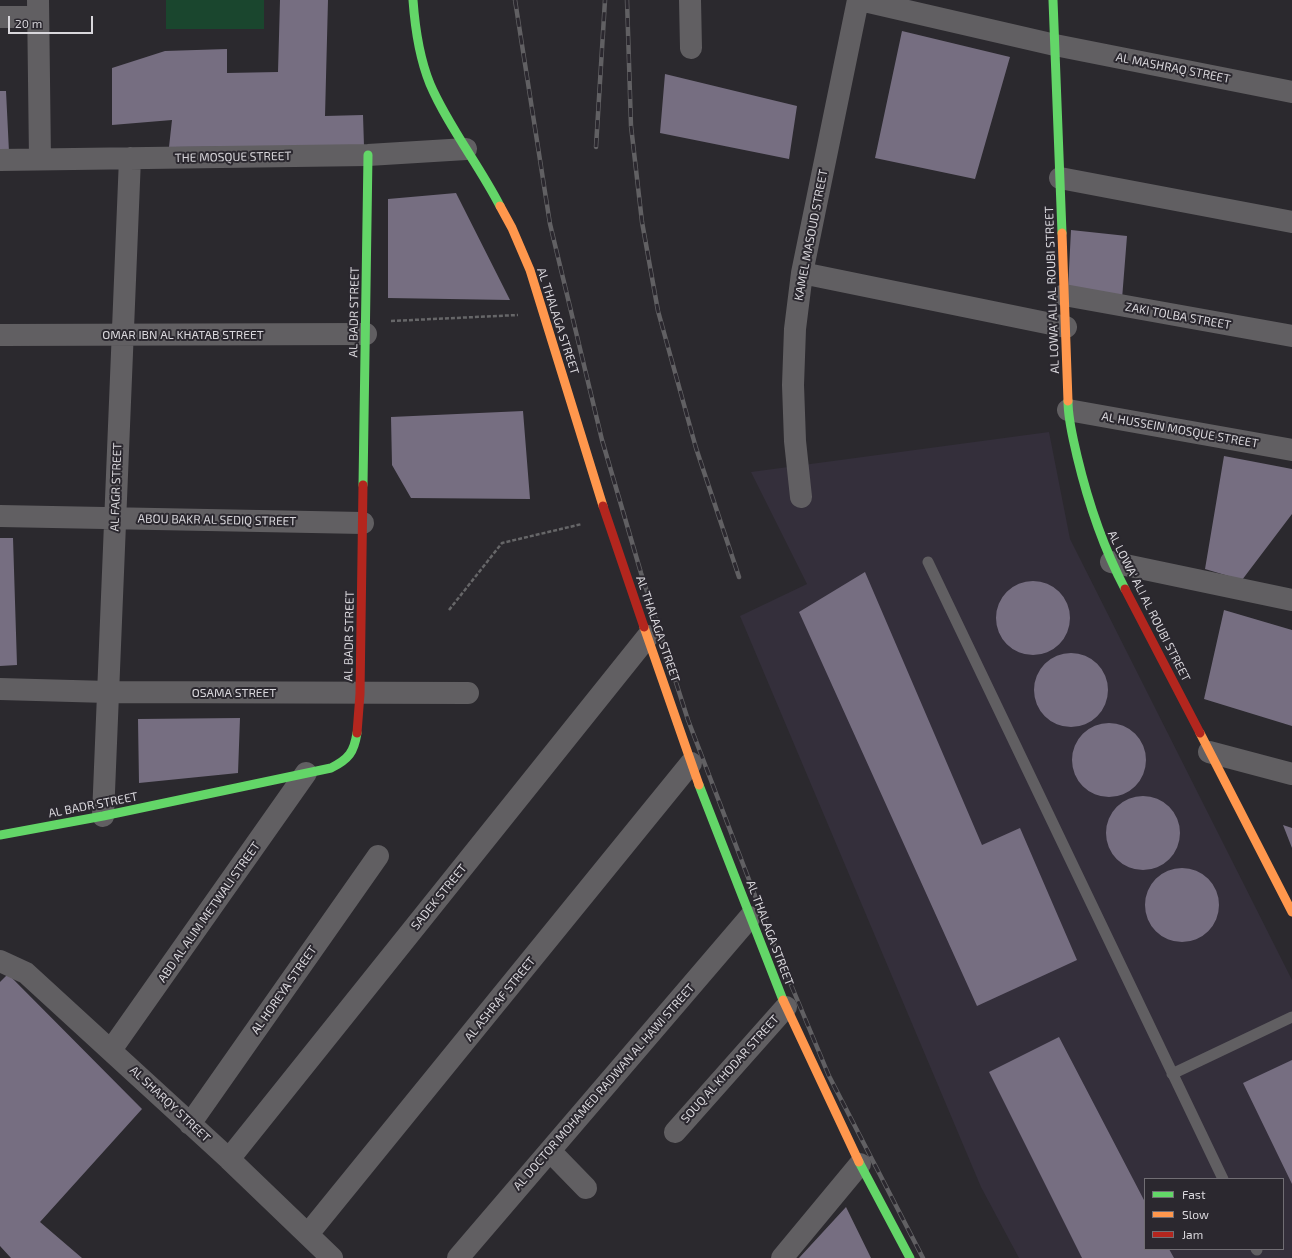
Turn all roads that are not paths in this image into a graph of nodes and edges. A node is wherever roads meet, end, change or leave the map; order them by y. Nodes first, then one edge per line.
1 (413, 0) edge
2 (690, 0) edge
3 (859, 0) edge
4 (1053, 0) edge
5 (38, 9) edge
6 (0, 17) edge
7 (1055, 45) junction
8 (691, 48) dead end
9 (1292, 92) edge
10 (466, 149) junction
11 (368, 155) junction
12 (130, 158) junction
13 (40, 159) junction
14 (0, 160) edge
15 (1060, 178) junction
16 (1292, 222) edge
17 (802, 273) junction
18 (1064, 296) junction
19 (366, 328) junction
20 (1066, 328) junction
21 (0, 335) edge
22 (123, 335) junction
23 (1292, 336) edge
24 (1068, 410) junction
25 (1292, 450) edge
26 (801, 497) dead end
27 (0, 516) edge
28 (115, 518) junction
29 (363, 523) junction
30 (928, 562) dead end
31 (1111, 562) junction
32 (1292, 600) edge
33 (648, 636) junction
34 (0, 689) edge
35 (108, 692) junction
36 (468, 693) dead end
37 (360, 694) junction
38 (1209, 752) junction
39 (692, 763) junction
40 (306, 774) junction
41 (1292, 774) edge
42 (103, 816) junction
43 (0, 835) edge
44 (378, 856) dead end
45 (1292, 912) edge
46 (750, 917) junction
47 (0, 961) edge
48 (786, 1007) junction
49 (1292, 1017) edge
50 (111, 1050) junction
51 (1172, 1074) junction
52 (190, 1124) junction
53 (675, 1132) dead end
54 (550, 1151) junction
55 (229, 1159) junction
56 (860, 1164) junction
57 (1223, 1178) edge
58 (586, 1188) dead end
59 (308, 1234) junction
60 (332, 1258) edge
61 (458, 1258) edge
62 (782, 1258) edge
63 (910, 1258) edge

1 - 10 street, AL THALAGA STREET
2 - 8 street
3 - 7 street, AL MASHRAQ STREET
3 - 17 street, KAMEL MASOUD STREET
4 - 7 street, AL LOWA' ALI AL ROUBI STREET
5 - 6 street
5 - 13 street
7 - 9 street, AL MASHRAQ STREET
7 - 15 street, AL LOWA' ALI AL ROUBI STREET
10 - 11 street, THE MOSQUE STREET
10 - 33 street, AL THALAGA STREET
11 - 12 street, THE MOSQUE STREET
11 - 19 street, AL BADR STREET
12 - 13 street, THE MOSQUE STREET
12 - 22 street, AL FAGR STREET
13 - 14 street, THE MOSQUE STREET
15 - 16 street
15 - 18 street, AL LOWA' ALI AL ROUBI STREET
17 - 20 street
17 - 26 street, KAMEL MASOUD STREET
18 - 20 street, AL LOWA' ALI AL ROUBI STREET
18 - 23 street, ZAKI TOLBA STREET
19 - 22 street, OMAR IBN AL KHATAB STREET
19 - 29 street, AL BADR STREET
20 - 24 street, AL LOWA' ALI AL ROUBI STREET
21 - 22 street, OMAR IBN AL KHATAB STREET
22 - 28 street, AL FAGR STREET
24 - 25 street, AL HUSSEIN MOSQUE STREET
24 - 31 street, AL LOWA' ALI AL ROUBI STREET
27 - 28 street, ABOU BAKR AL SEDIQ STREET
28 - 29 street, ABOU BAKR AL SEDIQ STREET
28 - 35 street, AL FAGR STREET
29 - 37 street, AL BADR STREET
30 - 51 lane
31 - 32 street
31 - 38 street, AL LOWA' ALI AL ROUBI STREET
33 - 39 street, AL THALAGA STREET
33 - 55 street, SADEK STREET
34 - 35 street, OSAMA STREET
35 - 37 street, OSAMA STREET
35 - 42 street, AL FAGR STREET
36 - 37 street, OSAMA STREET
37 - 40 street, AL BADR STREET
38 - 41 street
38 - 45 street, AL LOWA' ALI AL ROUBI STREET
39 - 46 street, AL THALAGA STREET
39 - 59 street, AL ASHRAF STREET
40 - 42 street, AL BADR STREET
40 - 50 street, ABD AL ALIM METWALI STREET
42 - 43 street, AL BADR STREET
44 - 52 street, AL HOREYA STREET
46 - 48 street, AL THALAGA STREET
46 - 54 street, AL DOCTOR MOHAMED RADWAN AL HAWI STREET
47 - 50 street, AL SHARQY STREET
48 - 53 street, SOUQ AL KHODAR STREET
48 - 56 street, AL THALAGA STREET
49 - 51 lane
50 - 52 street, AL SHARQY STREET
51 - 57 lane
52 - 55 street, AL SHARQY STREET
54 - 58 street
54 - 61 street, AL DOCTOR MOHAMED RADWAN AL HAWI STREET
55 - 59 street, AL SHARQY STREET
56 - 62 street
56 - 63 street, AL THALAGA STREET
59 - 60 street, AL SHARQY STREET

